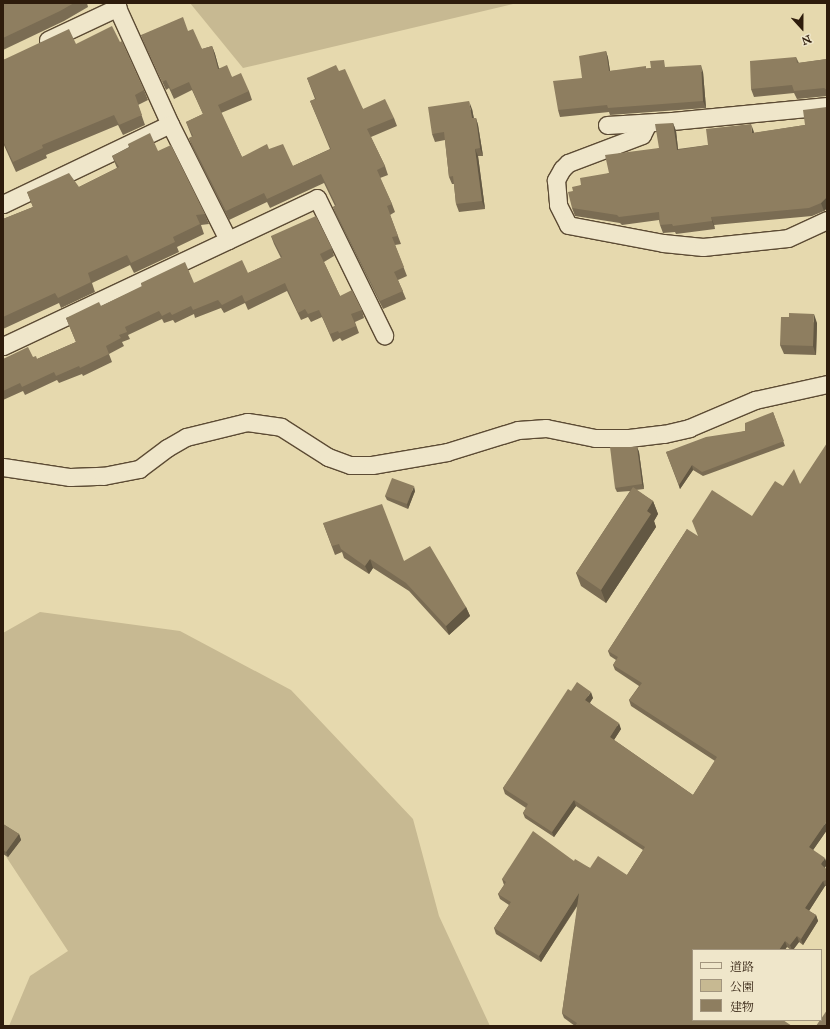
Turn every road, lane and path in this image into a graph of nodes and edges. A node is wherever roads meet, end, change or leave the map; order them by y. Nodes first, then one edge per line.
1 (117, 5) edge
2 (32, 48) edge
3 (827, 106) edge
4 (648, 123) junction
5 (170, 124) junction
6 (607, 125) dead end
7 (3, 204) edge
8 (827, 220) edge
9 (228, 240) junction
10 (384, 335) dead end
11 (3, 346) edge
12 (827, 384) edge
13 (3, 467) edge

1 - 2 street
1 - 5 street
3 - 4 street
4 - 6 street
4 - 8 street
5 - 7 street
5 - 9 street
9 - 10 street
9 - 11 street
12 - 13 street

